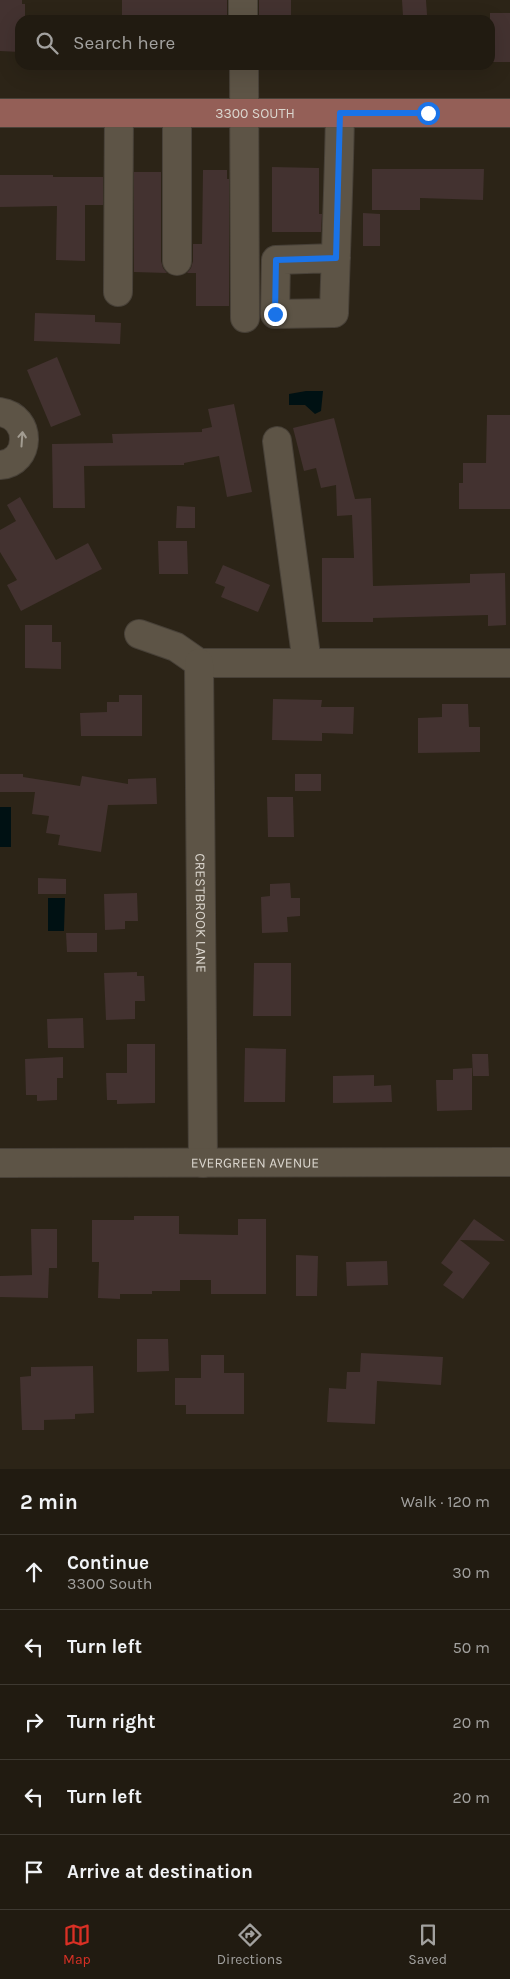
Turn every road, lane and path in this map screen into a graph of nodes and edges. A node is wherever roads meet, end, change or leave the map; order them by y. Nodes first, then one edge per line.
1 (243, 0) edge
2 (244, 15) edge
3 (244, 70) edge
4 (0, 113) edge
5 (119, 113) junction
6 (177, 113) junction
7 (244, 113) junction
8 (340, 113) junction
9 (510, 113) edge
10 (336, 258) dead end
11 (177, 261) dead end
12 (118, 292) dead end
13 (245, 318) dead end
14 (0, 412) edge
15 (277, 441) dead end
16 (0, 465) edge
17 (138, 634) dead end
18 (199, 663) junction
19 (307, 663) junction
20 (510, 663) edge
21 (203, 1162) junction
22 (510, 1162) edge
23 (0, 1163) edge

1 - 2 street
3 - 7 street
4 - 5 main road, 3300 SOUTH
5 - 6 main road, 3300 SOUTH
5 - 12 street
6 - 7 main road, 3300 SOUTH
6 - 11 street
7 - 8 main road, 3300 SOUTH
7 - 13 street
8 - 9 main road, 3300 SOUTH
8 - 10 street
16 -> 14 street
15 - 19 street
17 - 18 street
18 - 19 street
18 - 21 street, CRESTBROOK LANE
19 - 20 street
21 - 22 street, EVERGREEN AVENUE
21 - 23 street, EVERGREEN AVENUE

